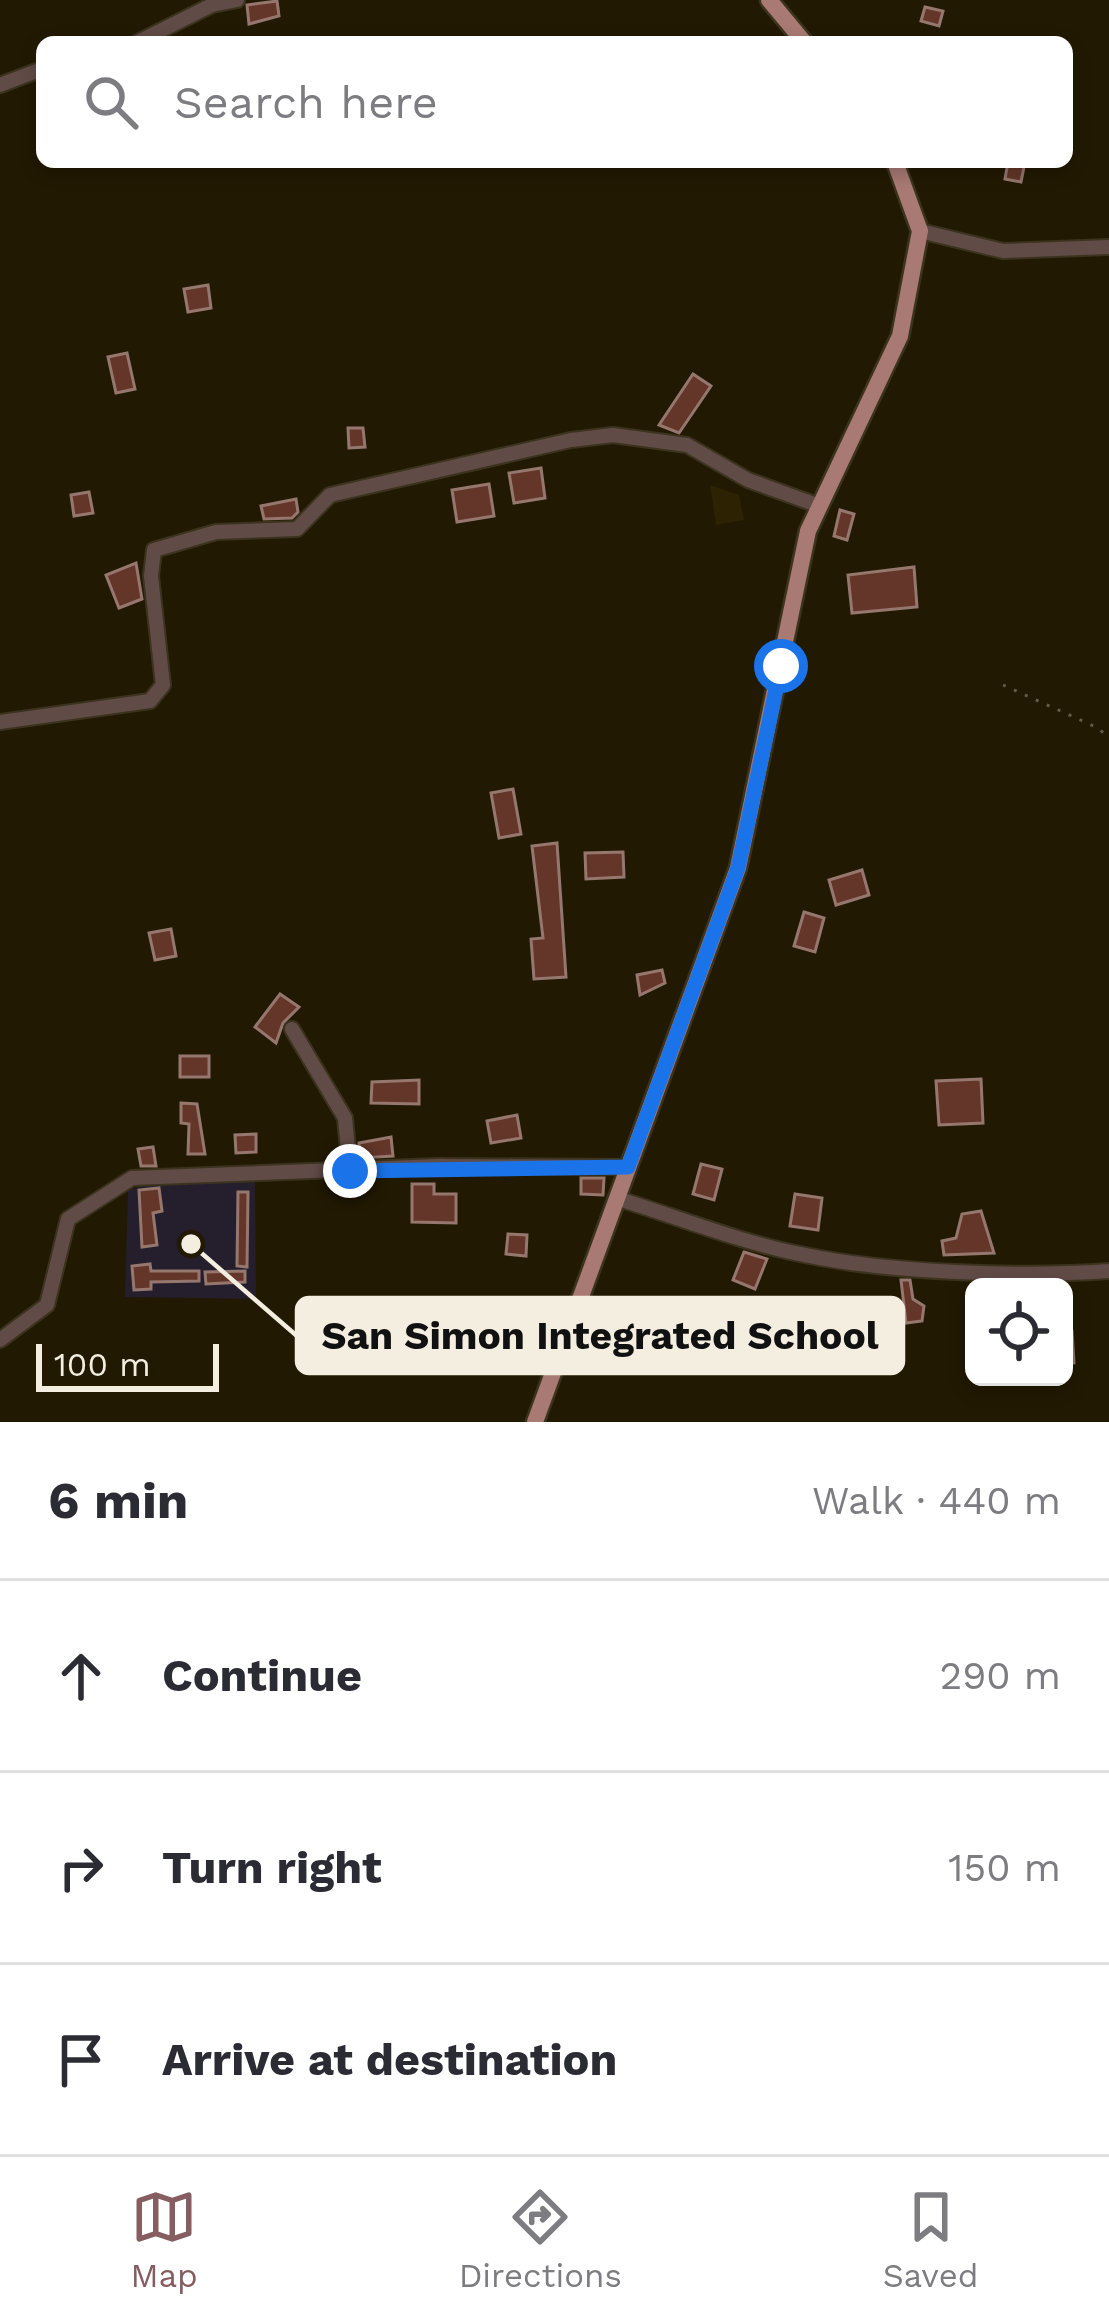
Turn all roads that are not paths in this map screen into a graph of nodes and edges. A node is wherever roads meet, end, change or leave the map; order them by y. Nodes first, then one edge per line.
1 (237, 0) edge
2 (769, 0) edge
3 (150, 36) edge
4 (799, 36) edge
5 (36, 71) edge
6 (0, 85) edge
7 (897, 168) edge
8 (920, 231) junction
9 (1109, 247) edge
10 (817, 505) junction
11 (0, 722) edge
12 (292, 1028) dead end
13 (628, 1167) junction
14 (350, 1171) junction
15 (619, 1199) junction
16 (1109, 1271) edge
17 (0, 1340) edge
18 (536, 1422) edge

1 - 3 street
2 - 4 main road
5 - 6 street
7 - 8 main road
8 - 9 street
8 - 10 main road
10 - 11 street
10 - 13 main road
12 - 14 street
13 - 14 street
13 - 15 main road
14 - 17 street
15 - 16 street
15 - 18 main road

